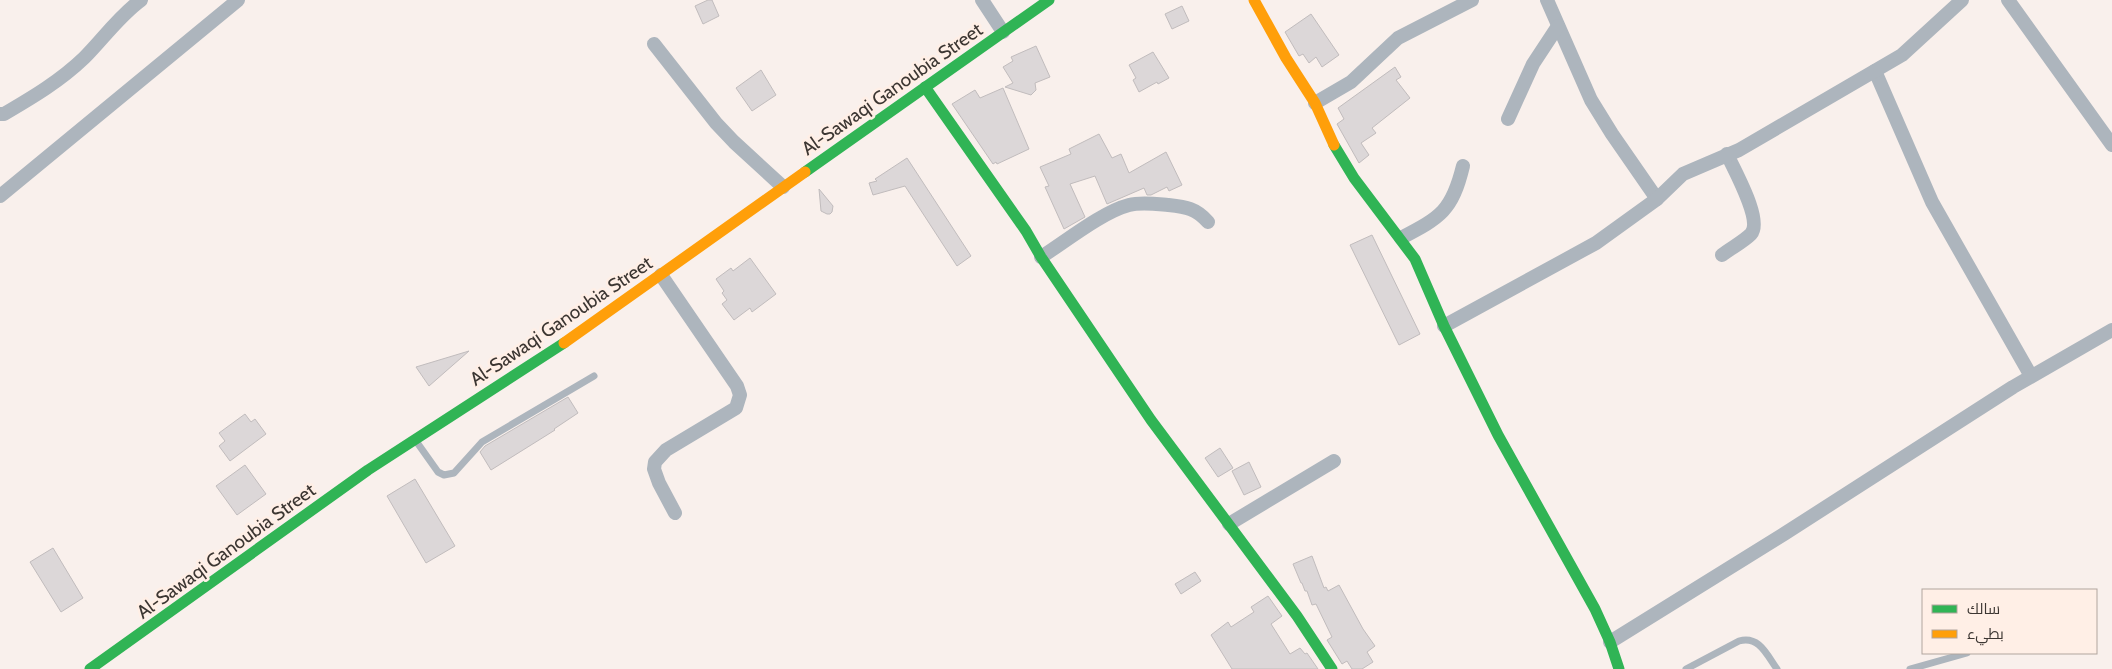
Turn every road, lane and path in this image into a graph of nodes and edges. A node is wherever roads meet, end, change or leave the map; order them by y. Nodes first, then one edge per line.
1 (141, 0) edge
2 (238, 0) edge
3 (982, 0) edge
4 (1049, 0) edge
5 (1254, 0) edge
6 (1547, 0) edge
7 (1962, 0) edge
8 (2008, 0) edge
9 (1467, 1) edge
10 (1558, 26) junction
11 (1003, 32) junction
12 (654, 44) dead end
13 (1875, 71) junction
14 (925, 87) junction
15 (1315, 104) junction
16 (0, 114) edge
17 (1508, 119) dead end
18 (2112, 144) edge
19 (1727, 154) junction
20 (1463, 166) dead end
21 (783, 187) junction
22 (0, 196) edge
23 (1657, 199) junction
24 (1208, 222) dead end
25 (1401, 238) junction
26 (1722, 255) dead end
27 (1040, 258) junction
28 (661, 275) junction
29 (1444, 326) junction
30 (2112, 330) edge
31 (594, 376) dead end
32 (2031, 376) junction
33 (415, 440) junction
34 (1334, 461) dead end
35 (675, 513) dead end
36 (1229, 524) junction
37 (1610, 642) junction
38 (1963, 654) edge
39 (90, 669) edge
40 (1332, 669) edge
41 (1620, 669) edge
42 (1686, 669) edge
43 (1778, 669) edge
44 (1910, 669) edge

1 - 16 street
2 - 22 street
3 - 11 street
4 - 11 street, Al-Sawaqi Ganoubia Street
5 - 15 street
6 - 10 street
7 - 13 street
8 - 18 street
9 - 15 street
10 - 17 street
10 - 23 street
11 - 14 street, Al-Sawaqi Ganoubia Street
12 - 21 street
13 - 19 street
13 - 32 street
14 - 21 street, Al-Sawaqi Ganoubia Street
14 - 27 street
15 - 25 street
19 - 23 street
19 - 26 street
20 - 25 street
21 - 28 street, Al-Sawaqi Ganoubia Street
23 - 29 street
24 - 27 street
25 - 29 street
27 - 36 street
28 - 33 street, Al-Sawaqi Ganoubia Street
28 - 35 street
29 - 37 street
30 - 32 street
31 - 33 lane
32 - 37 street
33 - 39 street, Al-Sawaqi Ganoubia Street
34 - 36 street
36 - 40 street
37 - 41 street
38 - 44 lane
42 - 43 lane

